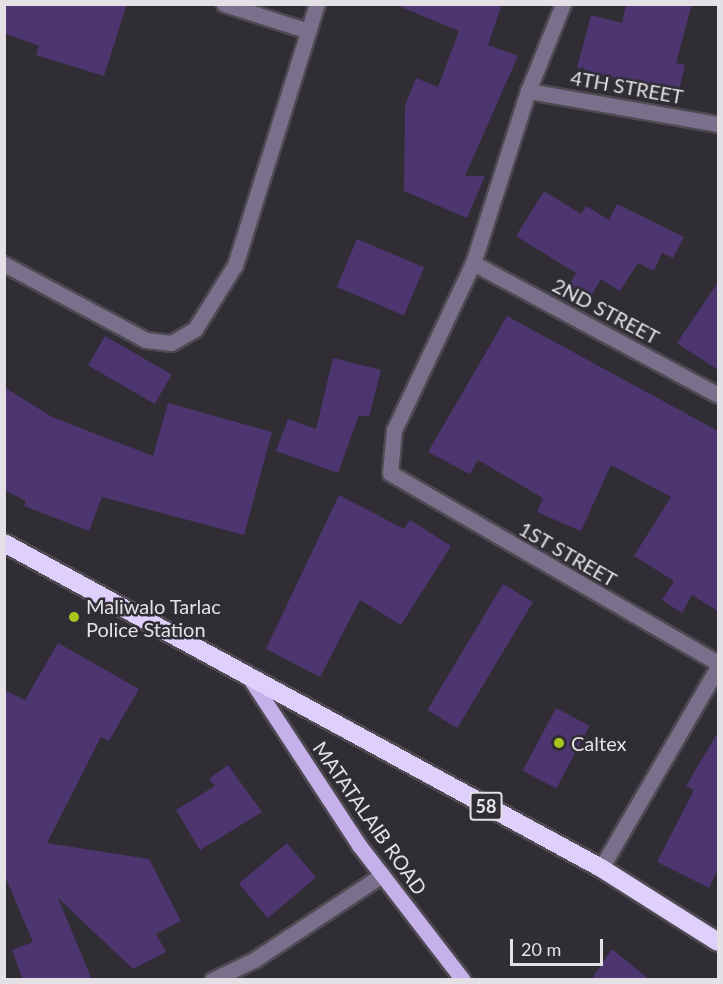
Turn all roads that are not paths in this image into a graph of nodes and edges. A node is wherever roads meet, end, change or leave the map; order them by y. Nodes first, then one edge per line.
1 (224, 4) edge
2 (317, 4) edge
3 (563, 4) edge
4 (308, 31) junction
5 (528, 91) junction
6 (718, 124) edge
7 (4, 264) edge
8 (473, 264) junction
9 (718, 395) edge
10 (4, 543) edge
11 (718, 665) edge
12 (249, 677) junction
13 (602, 868) junction
14 (382, 875) junction
15 (718, 942) edge
16 (212, 980) edge
17 (463, 980) edge

1 - 4 street
2 - 4 street
3 - 5 street
4 - 7 street
5 - 6 street, 4TH STREET
5 - 8 street
8 - 9 street, 2ND STREET
8 - 11 street, 1ST STREET
10 - 12 highway, 58
11 - 13 street
12 - 13 highway, 58
12 - 14 main road, MATATALAIB ROAD
13 - 15 highway, 58
14 - 16 street
14 - 17 main road, MATATALAIB ROAD

